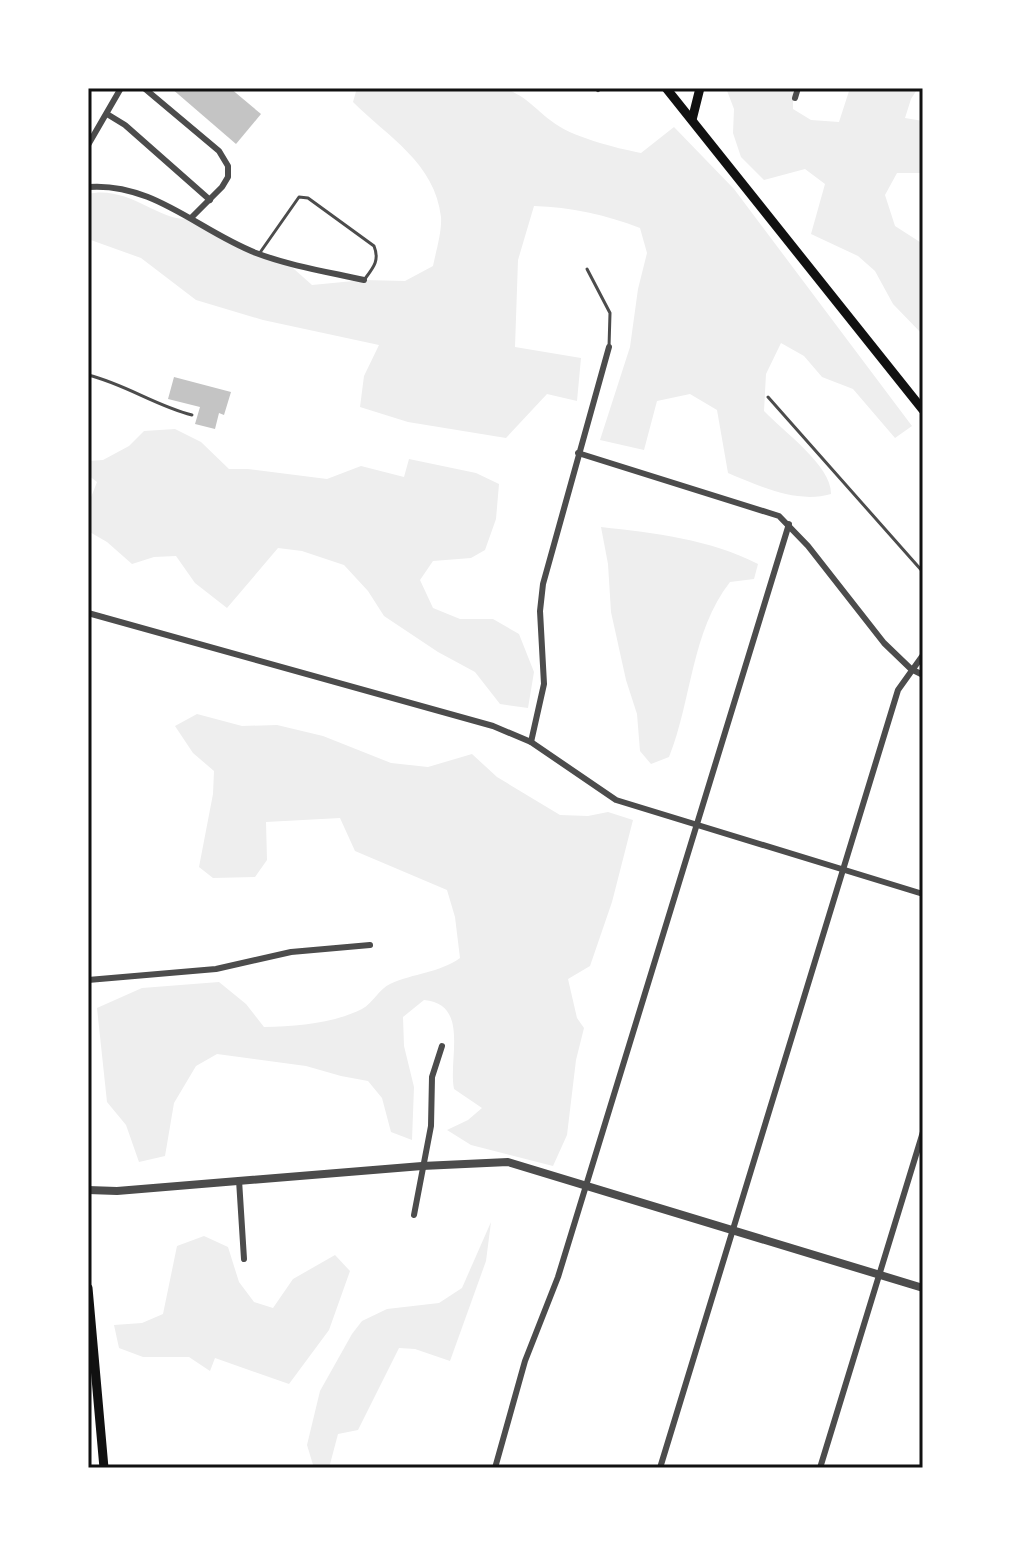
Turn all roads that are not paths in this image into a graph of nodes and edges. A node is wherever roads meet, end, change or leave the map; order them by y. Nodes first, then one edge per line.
1 (121, 88) edge
2 (144, 88) edge
3 (666, 88) edge
4 (700, 88) edge
5 (798, 88) edge
6 (795, 98) dead end
7 (107, 114) junction
8 (692, 120) junction
9 (88, 145) edge
10 (88, 187) edge
11 (210, 200) junction
12 (191, 218) junction
13 (259, 254) junction
14 (587, 269) dead end
15 (364, 280) joint
16 (609, 347) joint
17 (88, 375) edge
18 (768, 397) dead end
19 (923, 410) edge
20 (192, 415) dead end
21 (578, 453) junction
22 (789, 524) junction
23 (923, 572) edge
24 (88, 613) edge
25 (923, 655) edge
26 (911, 669) junction
27 (923, 675) edge
28 (531, 742) junction
29 (697, 824) junction
30 (844, 869) junction
31 (923, 894) edge
32 (370, 945) dead end
33 (88, 980) edge
34 (442, 1046) dead end
35 (923, 1132) edge
36 (422, 1166) junction
37 (239, 1180) junction
38 (586, 1185) junction
39 (88, 1190) edge
40 (414, 1215) dead end
41 (733, 1230) junction
42 (244, 1259) dead end
43 (879, 1274) junction
44 (88, 1288) edge
45 (923, 1288) edge
46 (88, 1298) edge
47 (104, 1468) edge
48 (495, 1468) edge
49 (660, 1468) edge
50 (820, 1468) edge

1 - 7 street
2 - 11 street
3 - 8 main road
4 - 8 main road
5 - 6 street
7 - 9 street
7 - 11 street
8 - 19 main road
10 - 12 street
11 - 12 street
12 - 13 street
13 - 15 street
13 - 15 lane
14 - 16 lane
16 - 21 street
17 - 20 lane
18 - 23 lane
21 - 22 street
21 - 28 street
22 - 26 street
22 - 29 street
24 - 28 street
25 - 26 street
26 - 27 street
26 - 30 street
28 - 29 street
29 - 30 street
29 - 38 street
30 - 31 street
30 - 41 street
32 - 33 street
34 - 36 street
35 - 43 street
36 - 37 street
36 - 38 street
36 - 40 street
37 - 39 street
37 - 42 street
38 - 41 street
38 - 48 street
41 - 43 street
41 - 49 street
43 - 45 street
43 - 50 street
44 - 46 main road
46 - 47 main road

